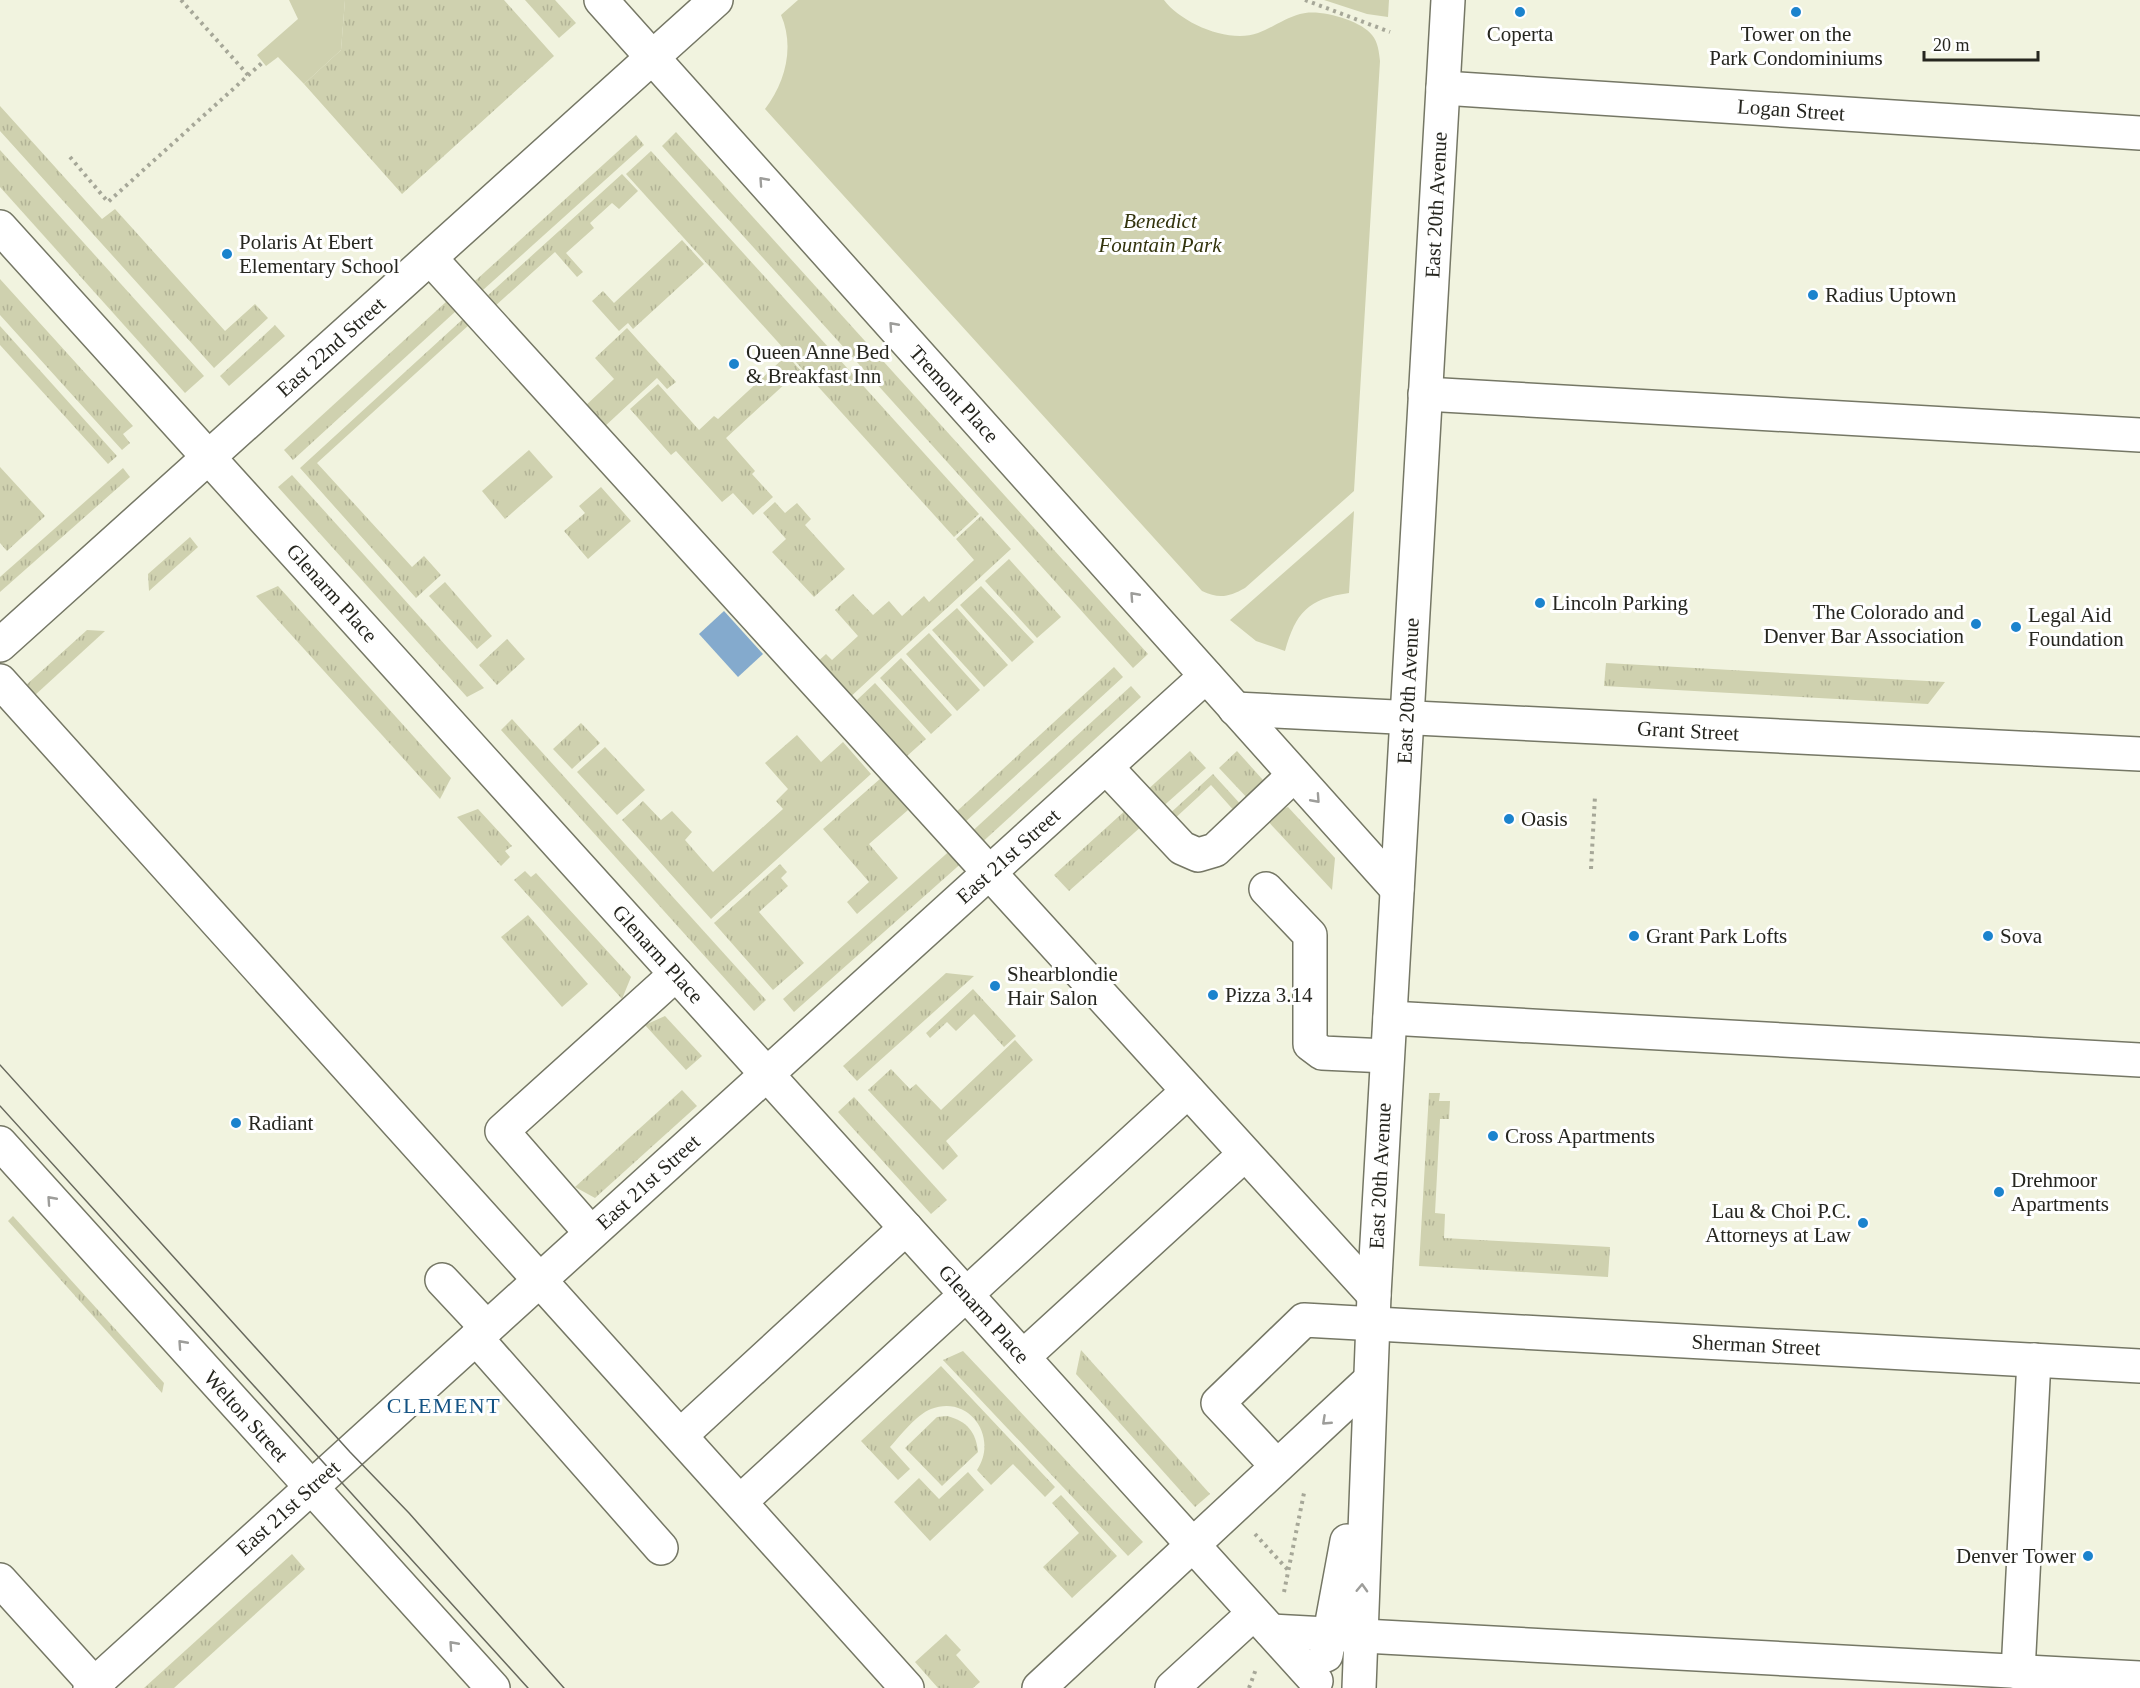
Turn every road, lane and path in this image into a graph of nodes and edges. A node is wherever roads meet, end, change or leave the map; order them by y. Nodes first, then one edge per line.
1 (181, 0) edge
2 (601, 0) edge
3 (716, 0) edge
4 (1305, 0) edge
5 (1448, 0) edge
6 (1390, 32) dead end
7 (652, 57) junction
8 (263, 62) dead end
9 (248, 75) junction
10 (1443, 88) junction
11 (2140, 133) edge
12 (70, 157) dead end
13 (0, 226) edge
14 (430, 258) junction
15 (1425, 394) junction
16 (2140, 435) edge
17 (209, 457) junction
18 (0, 645) edge
19 (1206, 676) junction
20 (0, 681) edge
21 (1235, 709) junction
22 (1407, 717) junction
23 (2140, 754) edge
24 (1106, 766) junction
25 (1294, 775) junction
26 (1595, 796) dead end
27 (1591, 869) dead end
28 (989, 873) junction
29 (1266, 889) dead end
30 (1397, 889) junction
31 (676, 974) junction
32 (1390, 1018) junction
33 (1387, 1056) junction
34 (2140, 1060) edge
35 (767, 1074) junction
36 (1188, 1091) junction
37 (0, 1143) edge
38 (1245, 1154) junction
39 (906, 1228) junction
40 (591, 1233) junction
41 (442, 1280) dead end
42 (540, 1280) junction
43 (965, 1294) junction
44 (1373, 1309) junction
45 (481, 1333) junction
46 (1023, 1357) junction
47 (2034, 1360) junction
48 (2140, 1366) edge
49 (1369, 1381) junction
50 (681, 1435) junction
51 (1277, 1466) junction
52 (311, 1488) junction
53 (1305, 1489) dead end
54 (741, 1501) junction
55 (1250, 1528) dead end
56 (1192, 1545) junction
57 (661, 1548) dead end
58 (1288, 1570) junction
59 (0, 1580) edge
60 (1262, 1622) junction
61 (1346, 1635) junction
62 (2018, 1672) junction
63 (2140, 1678) edge
64 (1314, 1685) edge
65 (94, 1687) edge
66 (493, 1688) edge
67 (907, 1688) edge
68 (1040, 1688) edge
69 (1173, 1688) edge
70 (1249, 1688) edge
71 (1359, 1688) edge

1 - 9 path
2 - 7 street, Tremont Place
3 - 7 street, East 22nd Street
4 - 6 path
5 - 10 street, East 20th Avenue
7 - 14 street, East 22nd Street
19 -> 7 street, Tremont Place
8 - 9 path
9 - 12 path
10 - 11 street, Logan Street
10 - 15 street, East 20th Avenue
13 - 17 street, Glenarm Place
14 - 17 street, East 22nd Street
14 - 28 street
15 - 16 street
15 - 22 street, East 20th Avenue
17 - 18 street, East 22nd Street
17 - 31 street, Glenarm Place
19 - 21 street, Tremont Place
19 - 24 street, East 21st Street
20 - 42 street
21 - 22 street, Grant Street
21 - 25 street, Tremont Place
22 - 23 street, Grant Street
22 - 30 street, East 20th Avenue
24 - 25 street
24 - 28 street, East 21st Street
25 -> 30 street, Tremont Place
26 - 27 path
28 - 35 street, East 21st Street
28 - 36 street
29 - 33 street
30 - 32 street, East 20th Avenue
31 - 35 street, Glenarm Place
31 - 40 street
32 - 33 street, East 20th Avenue
32 - 34 street
33 - 44 street, East 20th Avenue
35 - 39 street, Glenarm Place
35 - 40 street, East 21st Street
36 - 38 street
36 - 43 street
52 -> 37 street, Welton Street
38 - 44 street
38 - 46 street
39 - 43 street, Glenarm Place
39 - 50 street
40 - 42 street, East 21st Street
41 - 45 street
42 - 45 street, East 21st Street
42 - 50 street
43 - 46 street, Glenarm Place
43 - 54 street
44 - 47 street, Sherman Street
44 - 49 street, East 20th Avenue
44 - 51 street, Sherman Street
45 - 52 street, East 21st Street
45 - 57 street
46 - 56 street, Glenarm Place
47 - 48 street, Sherman Street
47 - 62 street
49 -> 51 street
49 - 61 street, East 20th Avenue
50 - 54 street
51 - 56 street
52 - 65 street, East 21st Street
66 -> 52 street, Welton Street
53 - 58 path
54 - 67 street
55 - 58 path
56 - 60 street, Glenarm Place
56 - 68 street
58 - 60 path
59 - 65 street
60 - 61 street
60 - 64 street, Glenarm Place
60 - 69 street
60 - 70 path
61 - 62 street
61 - 64 street, East 20th Avenue
61 - 71 street, East 20th Avenue
62 - 63 street

